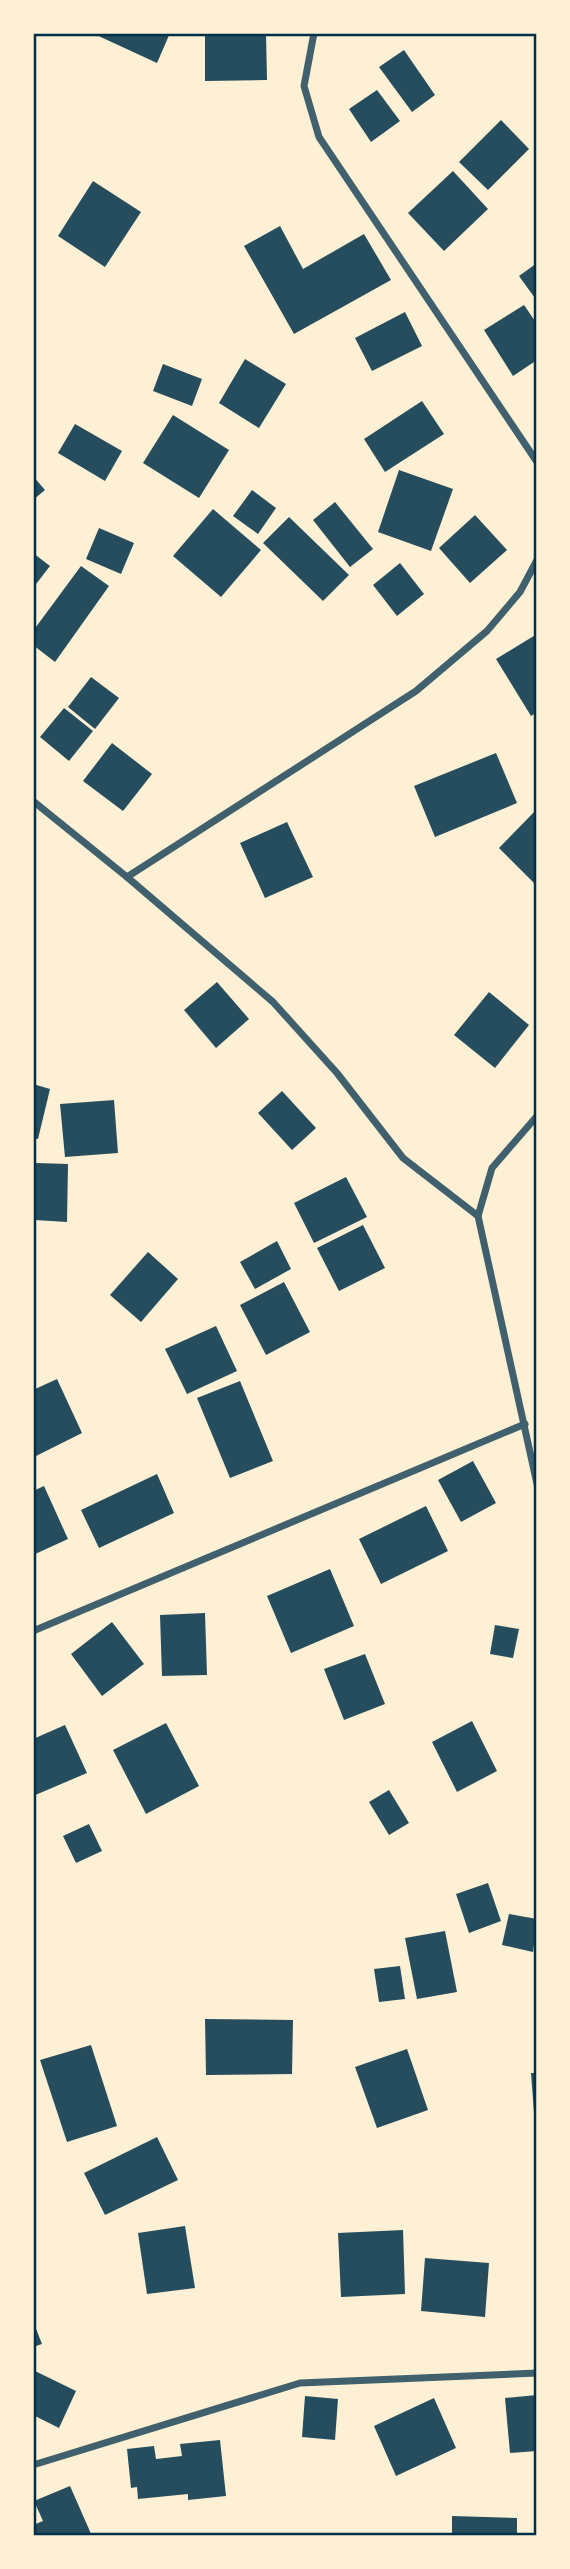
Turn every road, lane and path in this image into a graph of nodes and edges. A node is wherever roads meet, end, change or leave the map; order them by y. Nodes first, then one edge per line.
1 (314, 33) edge
2 (537, 462) edge
3 (537, 560) edge
4 (33, 801) edge
5 (127, 877) junction
6 (537, 1116) edge
7 (478, 1216) junction
8 (524, 1424) junction
9 (537, 1484) edge
10 (33, 1631) edge
11 (537, 2373) edge
12 (33, 2465) edge

1 - 2 street
3 - 5 street
4 - 5 street
5 - 7 street
6 - 7 street
7 - 8 street
8 - 9 street
8 - 10 street
11 - 12 street

